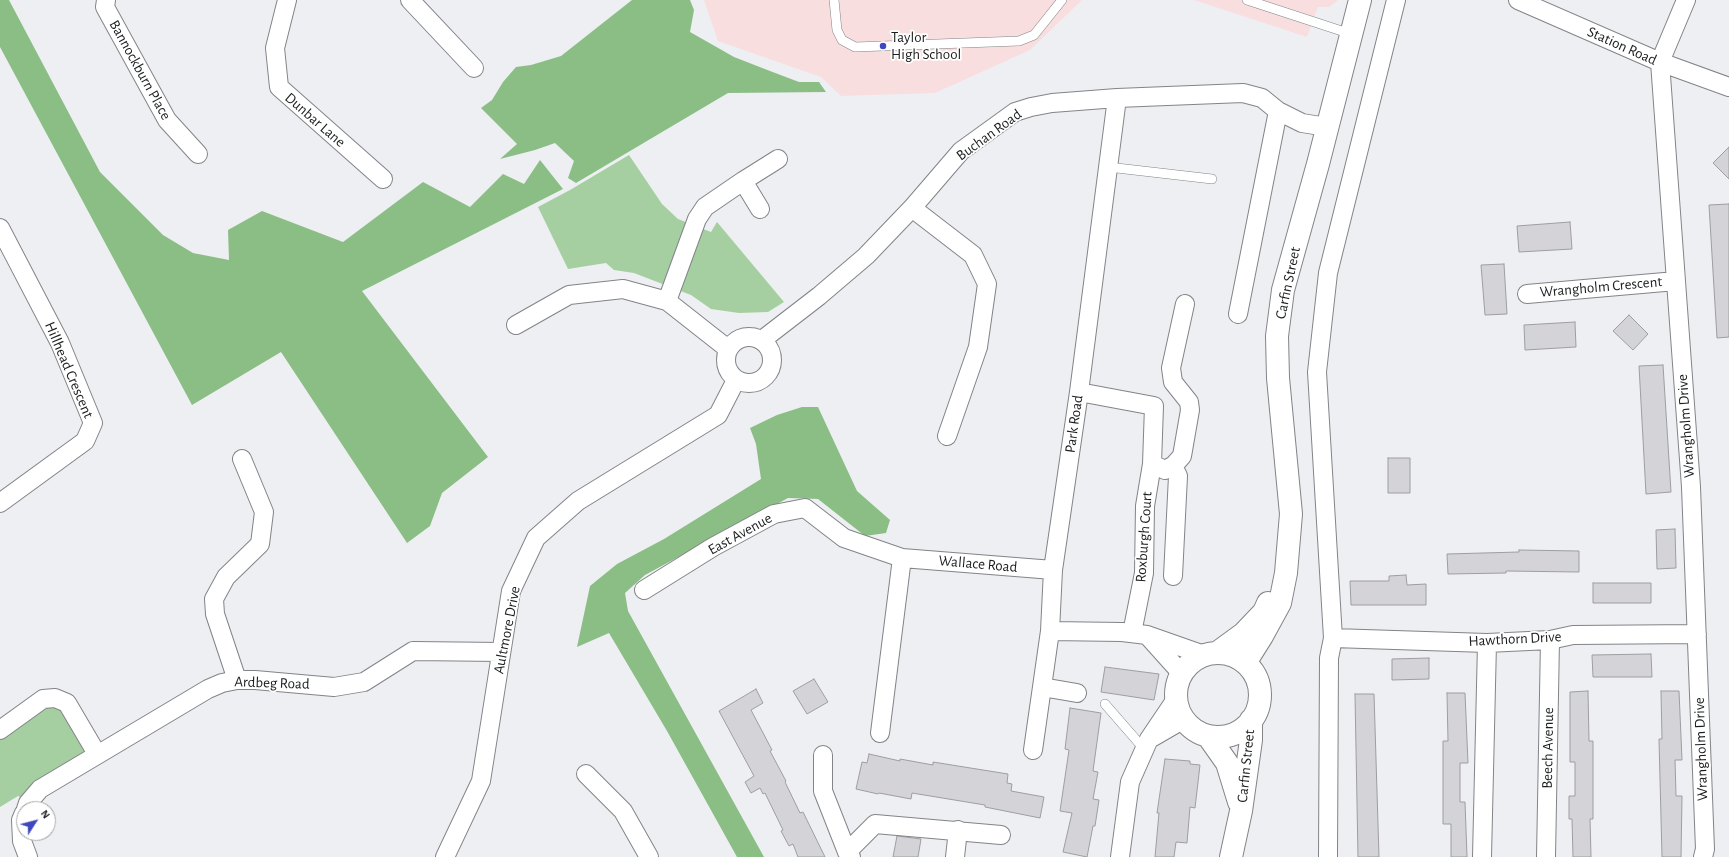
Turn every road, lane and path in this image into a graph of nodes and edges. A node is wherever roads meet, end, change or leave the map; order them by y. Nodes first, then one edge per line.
1 (106, 0) edge
2 (287, 0) edge
3 (410, 0) edge
4 (834, 0) edge
5 (1062, 0) edge
6 (1247, 0) edge
7 (1360, 0) edge
8 (1396, 0) edge
9 (1518, 0) edge
10 (1686, 0) edge
11 (1351, 34) junction
12 (1660, 62) junction
13 (474, 68) dead end
14 (1729, 87) edge
15 (1117, 98) junction
16 (1278, 111) junction
17 (1327, 127) junction
18 (198, 154) dead end
19 (778, 159) dead end
20 (1108, 167) junction
21 (383, 179) dead end
22 (1212, 179) dead end
23 (743, 181) junction
24 (912, 208) junction
25 (760, 209) dead end
26 (0, 228) edge
27 (1676, 281) junction
28 (1527, 294) dead end
29 (667, 301) junction
30 (1185, 304) dead end
31 (1238, 314) dead end
32 (516, 325) dead end
33 (762, 340) junction
34 (728, 349) junction
35 (736, 380) junction
36 (1079, 392) junction
37 (947, 436) dead end
38 (242, 459) dead end
39 (1152, 464) junction
40 (1173, 466) junction
41 (0, 503) edge
42 (902, 558) junction
43 (1053, 570) junction
44 (1286, 573) junction
45 (1173, 576) dead end
46 (644, 590) dead end
47 (1050, 631) junction
48 (1139, 634) junction
49 (1697, 634) junction
50 (1333, 638) junction
51 (1550, 640) junction
52 (1487, 643) junction
53 (501, 652) junction
54 (1210, 654) junction
55 (1245, 663) junction
56 (1182, 674) junction
57 (236, 680) junction
58 (1042, 687) junction
59 (1077, 693) dead end
60 (1176, 699) junction
61 (1105, 704) dead end
62 (1184, 719) junction
63 (1251, 720) junction
64 (0, 730) edge
65 (880, 733) dead end
66 (1208, 736) junction
67 (1147, 745) junction
68 (1033, 750) dead end
69 (97, 754) junction
70 (823, 755) dead end
71 (586, 774) dead end
72 (30, 801) edge
73 (1241, 811) junction
74 (958, 830) junction
75 (1001, 835) dead end
76 (22, 841) edge
77 (849, 854) edge
78 (28, 857) edge
79 (445, 857) edge
80 (649, 857) edge
81 (956, 857) edge
82 (1120, 857) edge
83 (1231, 857) edge
84 (1328, 857) edge
85 (1482, 857) edge
86 (1546, 857) edge
87 (1703, 857) edge

1 - 18 street, Bannockburn Place
2 - 21 street, Dunbar Lane
3 - 13 street
4 - 5 lane
6 - 11 lane
7 - 11 main road, Carfin Street
8 - 50 street
9 - 12 street, Station Road
10 - 12 street, Wrangholm Drive
11 - 17 main road, Carfin Street
12 - 14 street, Station Road
12 - 27 street, Wrangholm Drive
15 - 16 street, Buchan Road
15 - 20 street, Park Road
15 - 24 street, Buchan Road
16 - 17 street, Buchan Road
16 - 31 street
17 - 44 main road, Carfin Street
19 - 23 street
20 - 22 lane
20 - 36 street, Park Road
23 - 25 street
23 - 29 street
24 - 33 street, Buchan Road
24 - 37 street
26 - 41 street, Hillhead Crescent
27 - 28 street, Wrangholm Crescent
27 - 49 street, Wrangholm Drive
29 - 32 street
29 - 34 street
30 - 40 street
33 - 34 street
33 - 35 street
34 - 35 street
35 - 53 street, Aultmore Drive
36 - 39 street, Roxburgh Court
36 - 43 street, Park Road
38 - 57 street
39 - 40 street
39 - 48 street, Roxburgh Court
40 - 45 street, Roxburgh Court
42 - 43 street, Wallace Road
42 - 46 street, East Avenue
42 - 65 street
43 - 47 street, Park Road
44 - 54 main road, Carfin Street
44 - 55 main road, Carfin Street
47 - 48 street
47 - 58 street, Park Road
48 - 54 street
48 - 56 street
49 - 51 street, Hawthorn Drive
49 - 87 street, Wrangholm Drive
50 - 52 street, Hawthorn Drive
50 - 84 street
51 - 52 street, Hawthorn Drive
51 - 86 street, Beech Avenue
52 - 85 street
53 - 57 street, Ardbeg Road
53 - 79 street, Aultmore Drive
54 - 55 main road
54 - 56 main road
55 - 63 main road
56 - 60 main road
57 - 69 street, Ardbeg Road
58 - 59 street
58 - 68 street, Park Road
60 - 62 main road
60 - 67 street
61 - 67 lane
62 - 66 main road
62 - 67 street
63 - 66 main road
63 - 73 main road, Carfin Street
64 - 69 street
66 - 73 main road, Carfin Street
67 - 82 street
69 - 72 street, Ardbeg Road
70 - 77 street
71 - 80 street
73 - 83 main road, Carfin Street
74 - 75 street
74 - 77 street
74 - 81 street
76 - 78 street

